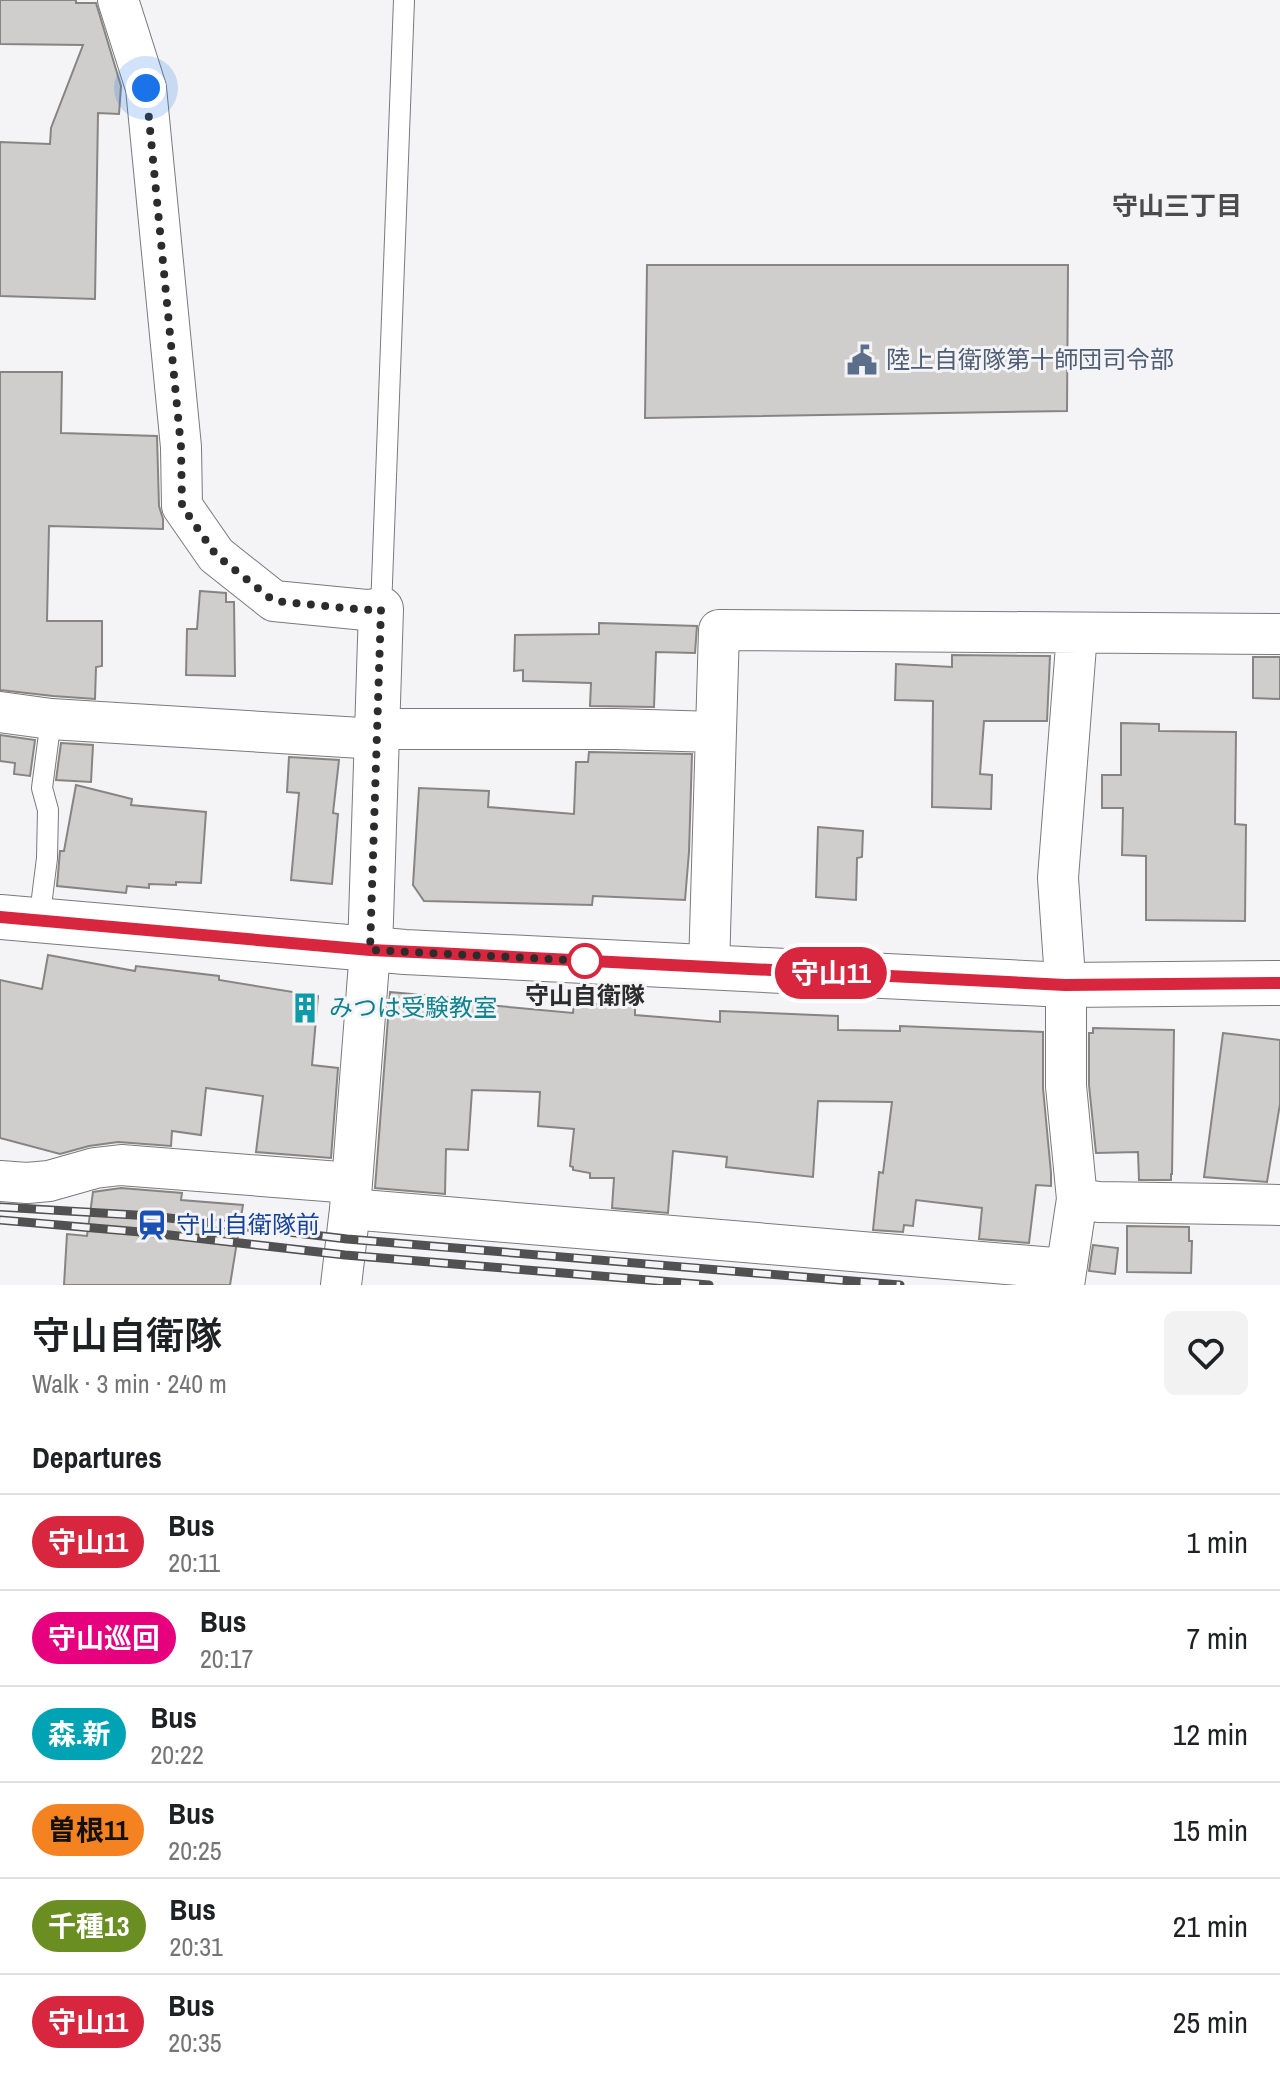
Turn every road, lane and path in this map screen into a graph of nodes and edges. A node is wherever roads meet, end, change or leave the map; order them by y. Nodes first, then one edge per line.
1 (118, 0) edge
2 (404, 0) edge
3 (381, 609) junction
4 (1077, 633) junction
5 (1280, 634) edge
6 (0, 712) edge
7 (51, 719) junction
8 (715, 732) junction
9 (378, 734) junction
10 (20, 920) edge
11 (370, 950) junction
12 (709, 967) junction
13 (1280, 983) edge
14 (1065, 985) junction
15 (0, 1181) edge
16 (351, 1196) junction
17 (1077, 1199) junction
18 (1280, 1205) edge
19 (1065, 1277) edge
20 (341, 1285) edge

1 - 3 street
2 - 3 lane
3 - 9 main road
4 - 5 street
4 - 8 street
4 - 14 street
6 - 7 street
7 - 9 street
7 - 10 lane
8 - 9 street
8 - 12 street
9 - 11 main road
10 - 11 main road
11 - 12 main road
11 - 16 street
12 - 14 main road
13 - 14 main road
14 - 17 street
15 - 16 street
16 - 19 street
16 - 20 street
17 - 18 street
17 - 19 street

